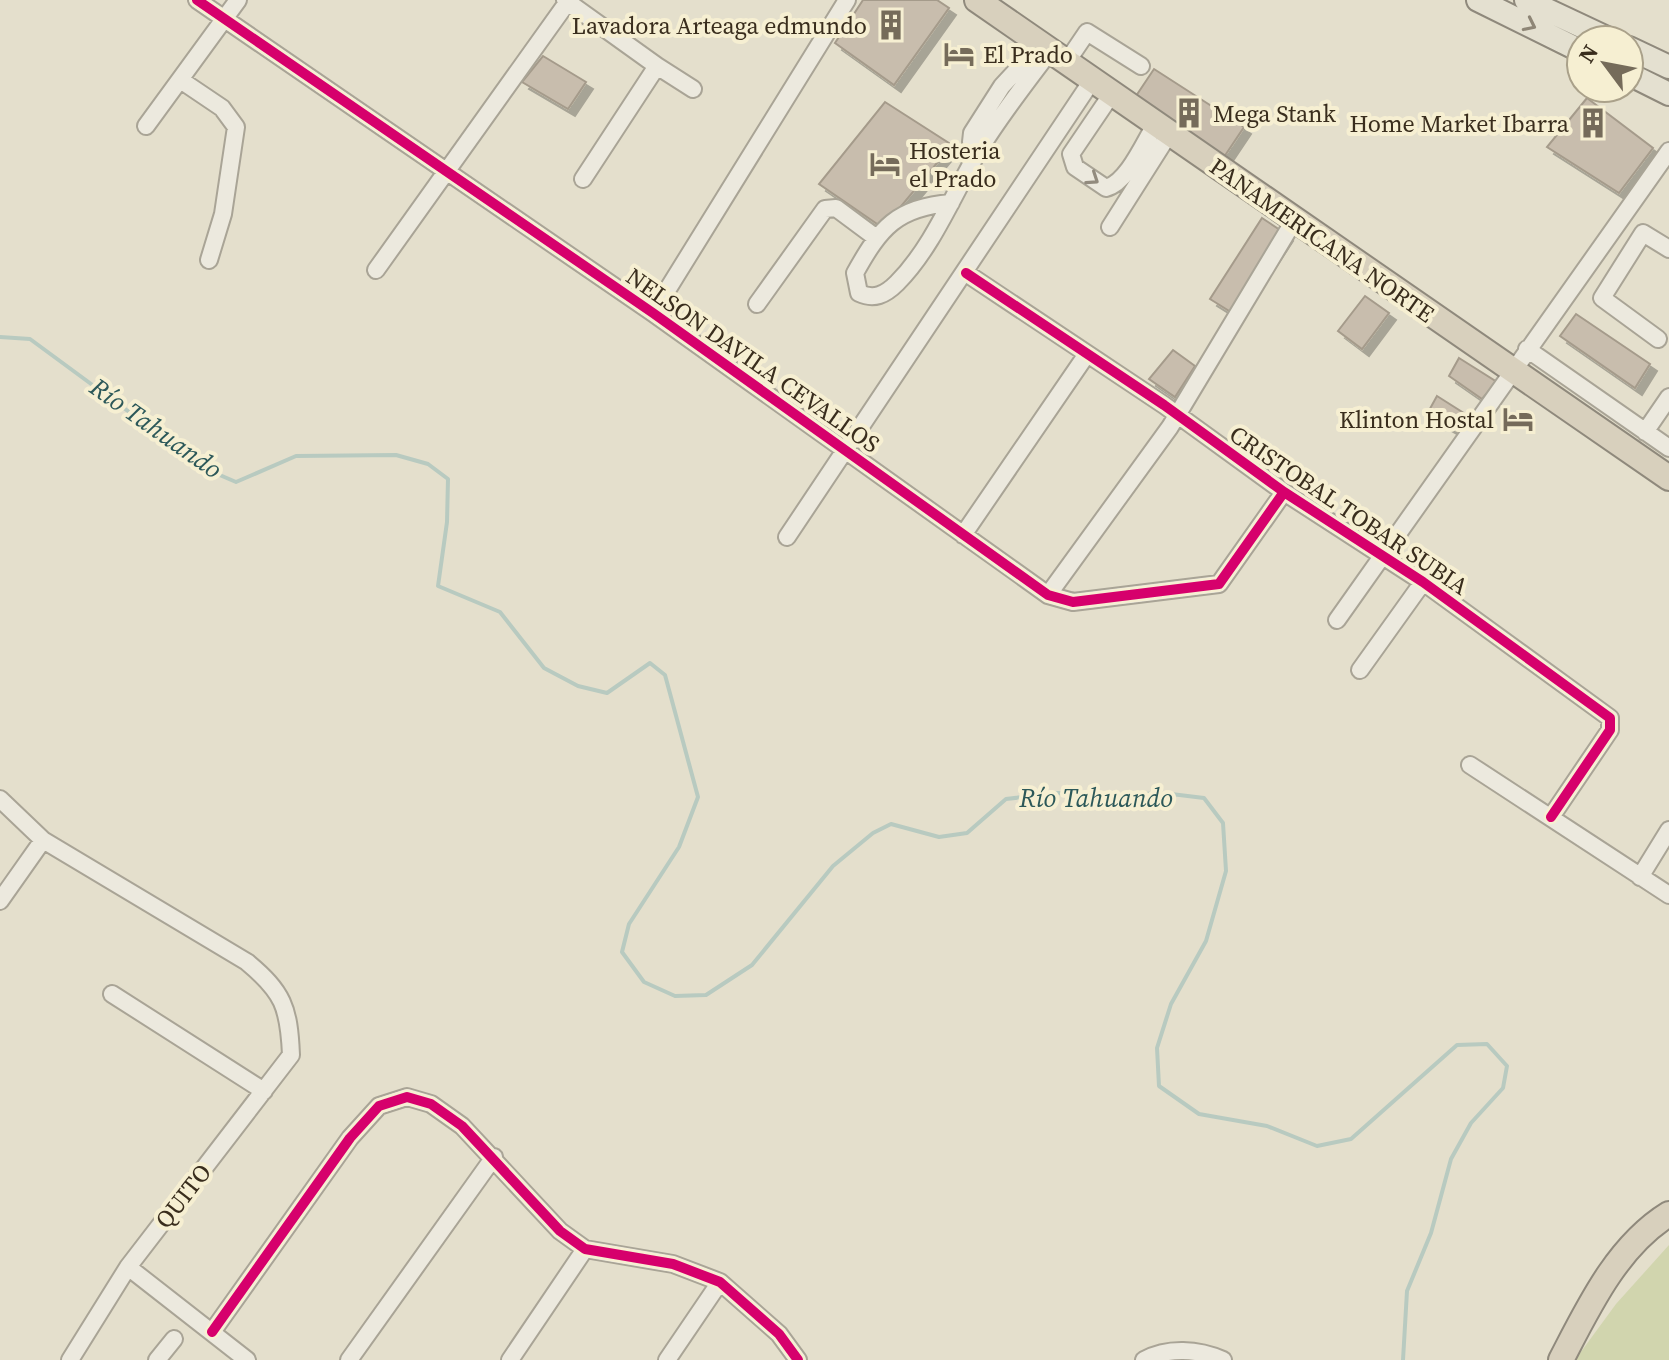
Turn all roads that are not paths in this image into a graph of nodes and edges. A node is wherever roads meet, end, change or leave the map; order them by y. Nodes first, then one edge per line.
1 (197, 0) edge
2 (238, 0) edge
3 (847, 0) edge
4 (977, 0) edge
5 (1478, 0) edge
6 (1526, 0) edge
7 (567, 1) edge
8 (225, 19) junction
9 (1577, 24) edge
10 (1565, 43) edge
11 (1052, 53) junction
12 (1645, 56) edge
13 (657, 66) junction
14 (1141, 66) dead end
15 (1669, 67) edge
16 (182, 81) junction
17 (1645, 82) edge
18 (693, 89) dead end
19 (1101, 89) junction
20 (1669, 94) edge
21 (146, 126) dead end
22 (1162, 129) junction
23 (1669, 151) edge
24 (448, 173) junction
25 (583, 179) dead end
26 (951, 203) junction
27 (1621, 218) junction
28 (1295, 219) junction
29 (1110, 227) dead end
30 (1643, 233) junction
31 (875, 237) junction
32 (1669, 249) edge
33 (209, 260) dead end
34 (376, 270) dead end
35 (966, 273) junction
36 (757, 304) dead end
37 (653, 313) junction
38 (1658, 339) dead end
39 (1527, 349) junction
40 (1087, 354) junction
41 (1512, 372) junction
42 (1667, 403) edge
43 (1177, 415) junction
44 (1645, 432) junction
45 (1669, 448) edge
46 (847, 449) junction
47 (1669, 478) edge
48 (1284, 492) junction
49 (963, 535) junction
50 (787, 537) dead end
51 (1383, 556) junction
52 (1423, 582) junction
53 (1048, 595) junction
54 (1337, 620) dead end
55 (1360, 670) dead end
56 (1470, 765) dead end
57 (0, 799) edge
58 (1551, 817) junction
59 (1669, 830) edge
60 (43, 840) junction
61 (1640, 877) junction
62 (1669, 895) edge
63 (0, 901) edge
64 (112, 994) dead end
65 (264, 1091) junction
66 (494, 1157) junction
67 (1669, 1214) edge
68 (585, 1249) junction
69 (128, 1267) junction
70 (720, 1282) junction
71 (212, 1332) junction
72 (174, 1339) dead end
73 (70, 1360) edge
74 (157, 1360) edge
75 (247, 1360) edge
76 (349, 1360) edge
77 (510, 1360) edge
78 (667, 1360) edge
79 (798, 1360) edge
80 (1144, 1360) edge
81 (1223, 1360) edge
82 (1561, 1360) edge

1 - 8 street, NELSON DAVILA CEVALLOS
2 - 8 street
3 - 37 street
4 - 11 highway, PANAMERICANA NORTE
5 -> 10 main road
6 - 9 main road
7 - 13 street
7 - 24 street
8 - 16 street
8 - 24 street, NELSON DAVILA CEVALLOS
11 - 14 street
11 - 19 highway, PANAMERICANA NORTE
11 - 26 street
12 - 15 main road
13 - 18 street
13 - 25 street
16 - 21 street
16 - 33 street
17 - 20 main road
19 - 22 highway, PANAMERICANA NORTE
19 -> 22 street
19 - 35 street
22 - 28 highway, PANAMERICANA NORTE
22 - 29 street
23 - 27 street
24 - 34 street
24 - 37 street, NELSON DAVILA CEVALLOS
26 - 31 street
26 - 31 street
27 - 30 street
27 - 39 street
28 - 41 highway, PANAMERICANA NORTE
28 - 43 street
30 - 32 street
30 - 38 street
31 - 36 street
35 - 40 street, CRISTOBAL TOBAR SUBIA
35 - 46 street
37 - 46 street, NELSON DAVILA CEVALLOS
39 - 41 street
39 - 44 street
40 - 43 street, CRISTOBAL TOBAR SUBIA
40 - 49 street
41 - 47 highway, PANAMERICANA NORTE
41 - 51 street
42 - 44 street
43 - 48 street, CRISTOBAL TOBAR SUBIA
43 - 53 street
44 - 45 street
46 - 49 street, NELSON DAVILA CEVALLOS
46 - 50 street
48 - 51 street, CRISTOBAL TOBAR SUBIA
48 - 53 street, NELSON DAVILA CEVALLOS
49 - 53 street, NELSON DAVILA CEVALLOS
51 - 52 street, CRISTOBAL TOBAR SUBIA
51 - 54 street
52 - 55 street
52 - 58 street, CRISTOBAL TOBAR SUBIA
56 - 58 street
57 - 60 street
58 - 61 street
59 - 61 street
60 - 63 street
60 - 65 street, QUITO
61 - 62 street
64 - 65 street
65 - 69 street, QUITO
66 - 68 street
66 - 71 street
66 - 76 street
67 - 82 highway
68 - 70 street
68 - 77 street
69 - 71 street
69 - 73 street, QUITO
70 - 78 street
70 - 79 street
71 - 75 street
72 - 74 street
80 - 81 street

